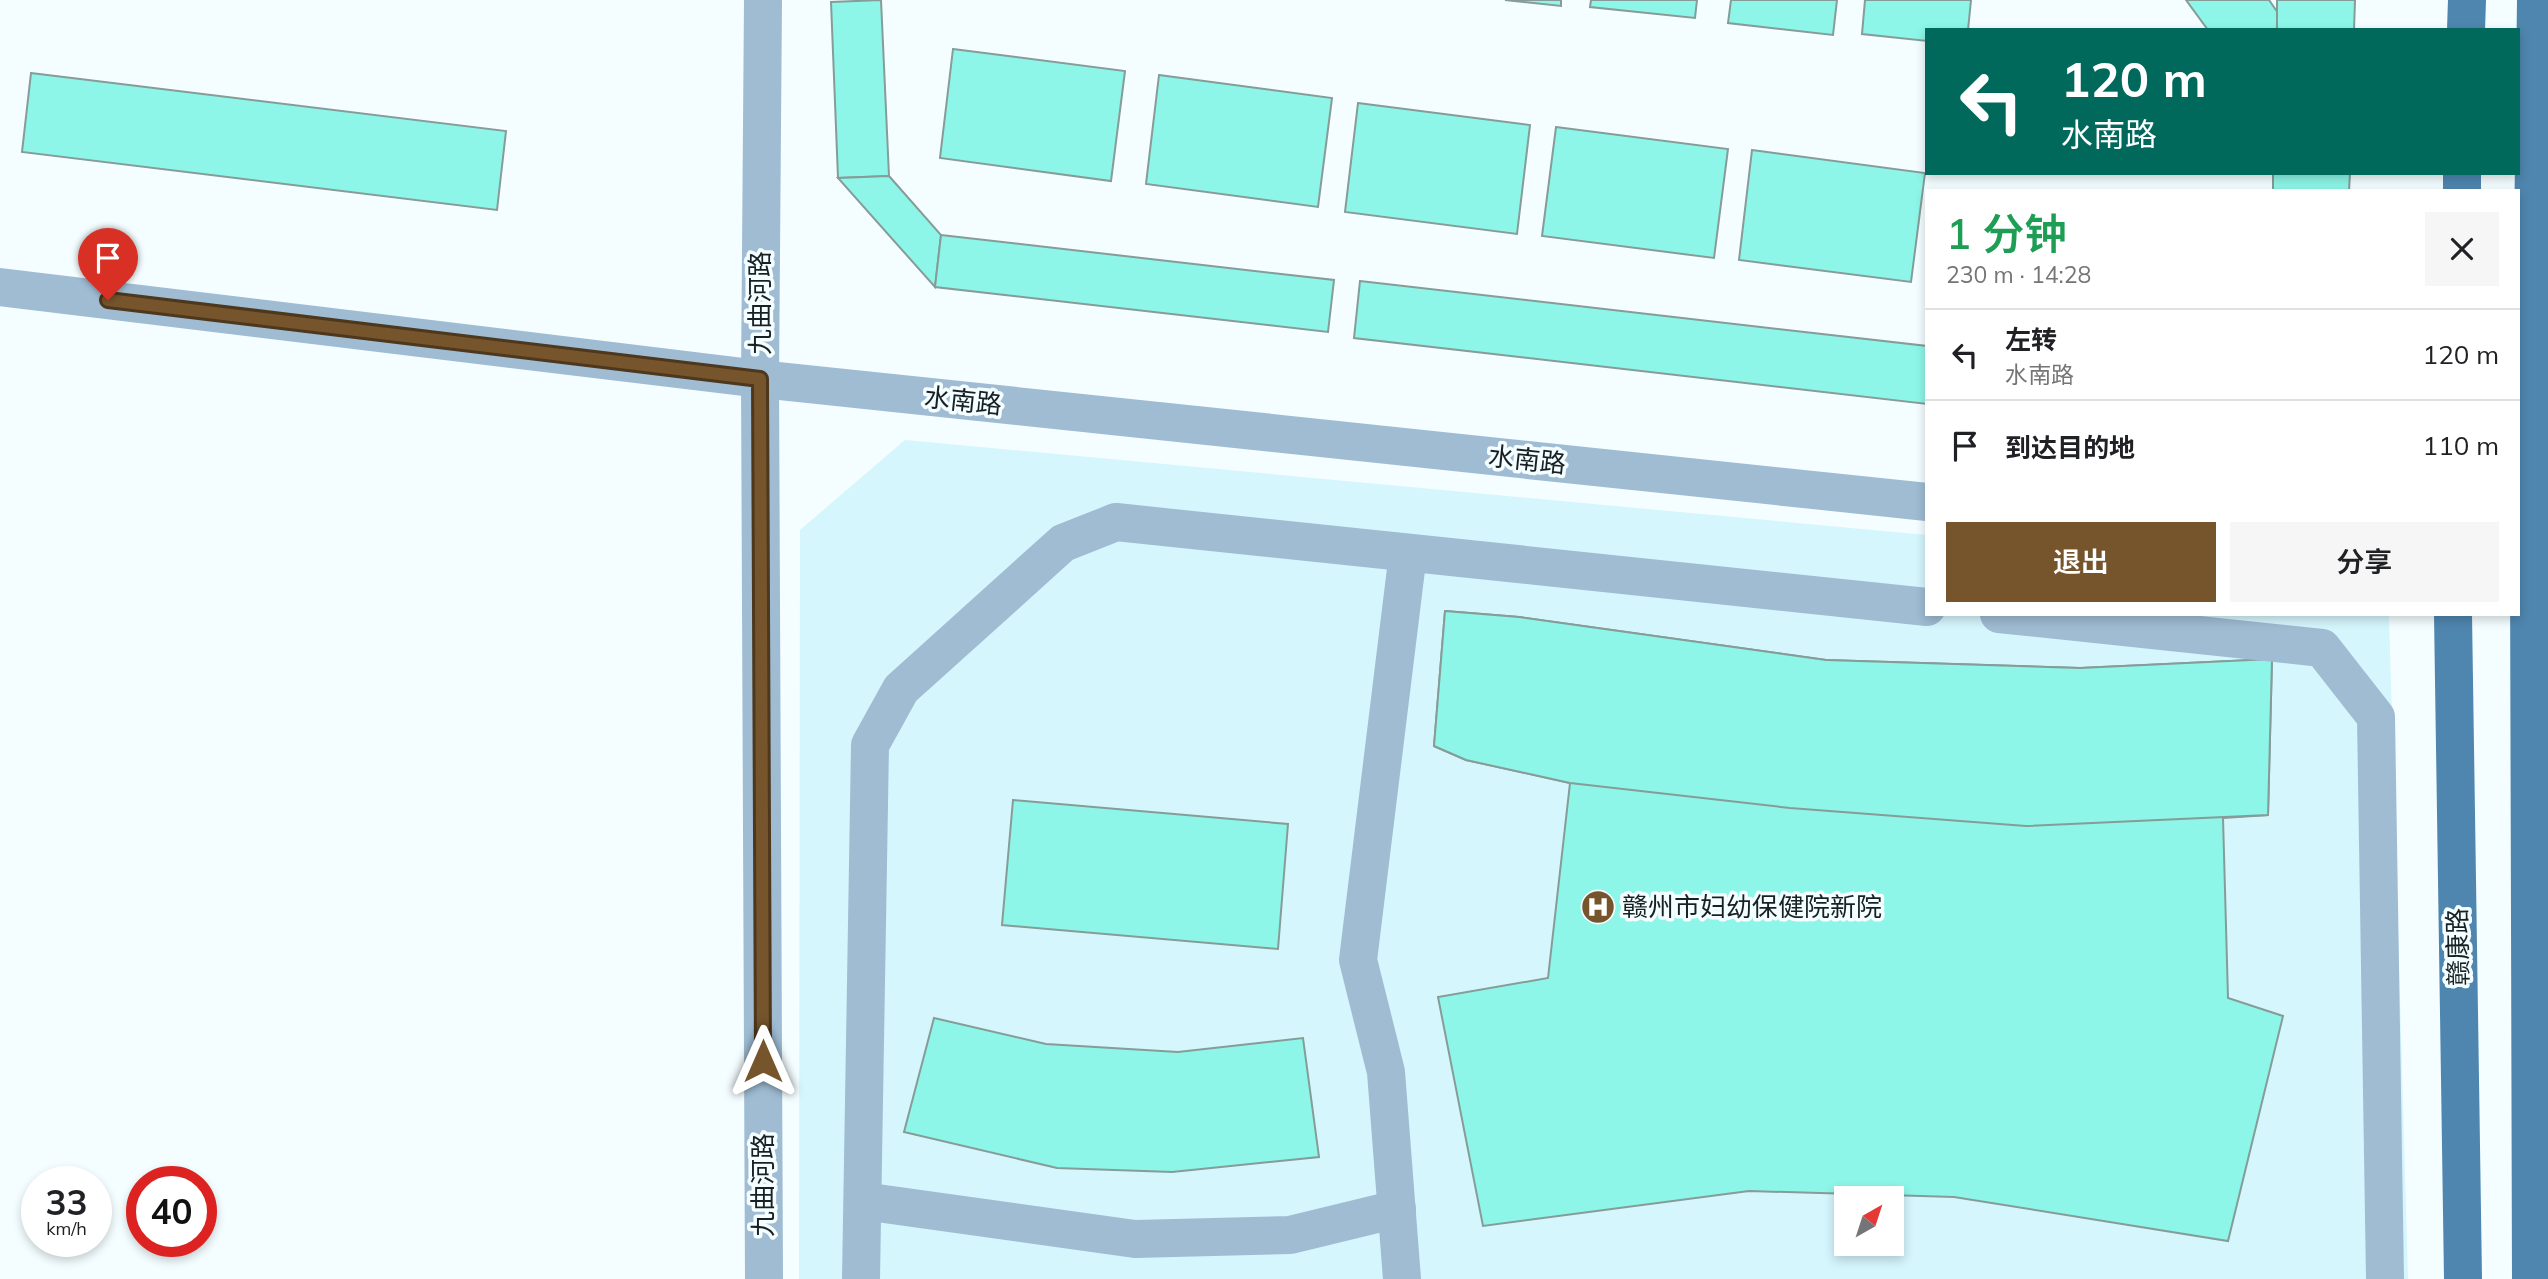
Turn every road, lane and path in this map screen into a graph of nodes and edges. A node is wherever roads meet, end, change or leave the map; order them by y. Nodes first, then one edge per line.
1 (763, 0) edge
2 (2467, 0) edge
3 (2536, 0) edge
4 (2466, 28) edge
5 (0, 287) edge
6 (760, 379) junction
7 (1925, 502) edge
8 (1408, 553) junction
9 (2532, 564) edge
10 (1925, 607) edge
11 (2018, 616) edge
12 (2453, 616) edge
13 (863, 1201) junction
14 (1397, 1209) junction
15 (764, 1279) edge
16 (861, 1279) edge
17 (1402, 1279) edge
18 (2385, 1279) edge
19 (2463, 1279) edge
20 (2531, 1279) edge

1 - 6 street, 九曲河路
2 - 4 main road
3 - 9 main road
5 - 6 street, 水南路
6 - 7 street, 水南路
6 - 15 street, 九曲河路
8 - 10 street
8 - 13 street
8 - 14 street
9 - 20 main road
11 - 18 street
12 - 19 main road, 赣康路
13 - 14 street
13 - 16 street
14 - 17 street

